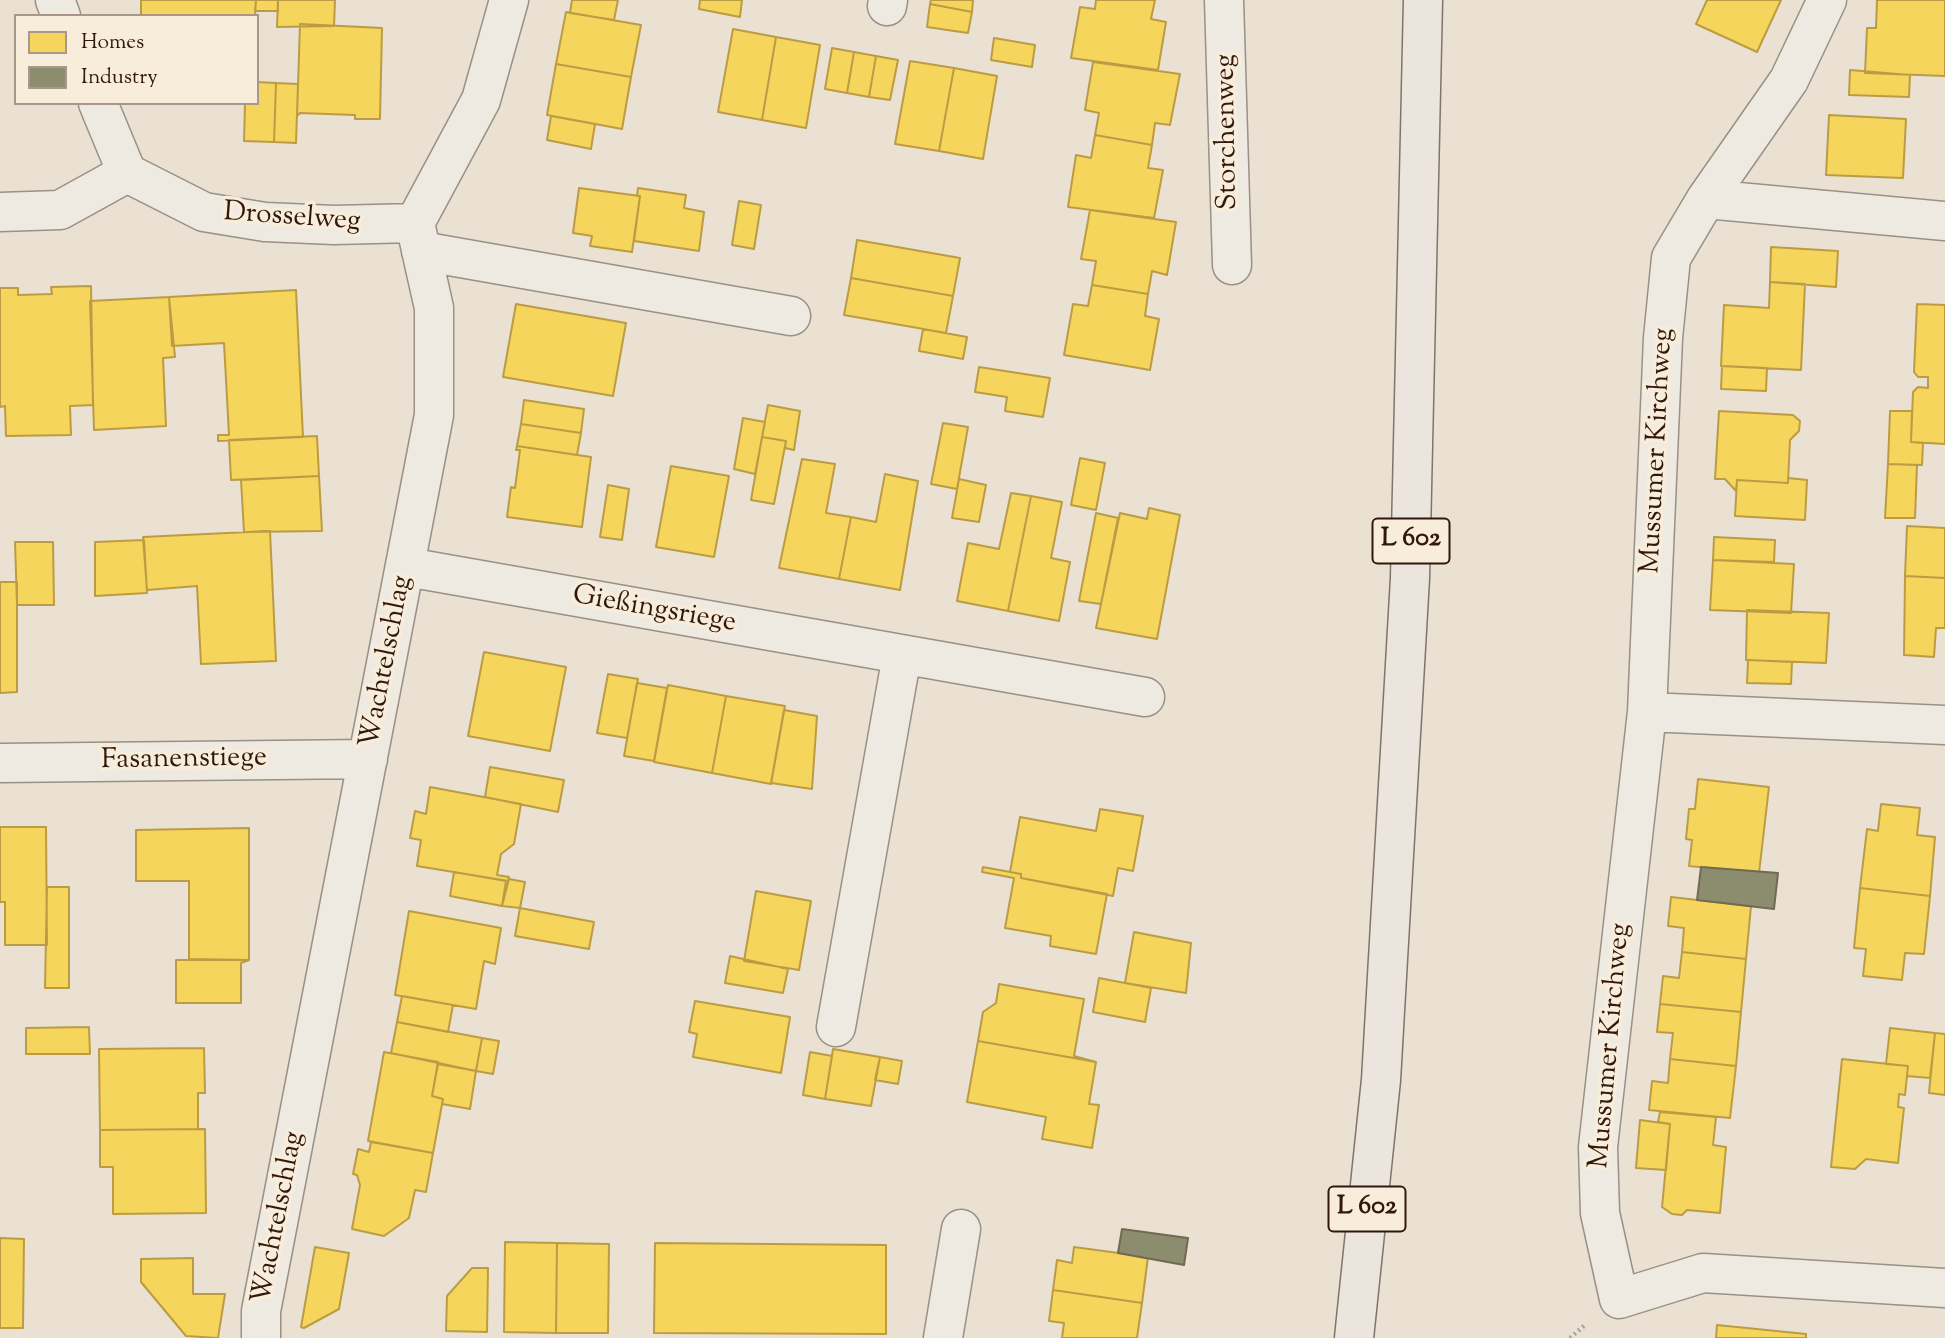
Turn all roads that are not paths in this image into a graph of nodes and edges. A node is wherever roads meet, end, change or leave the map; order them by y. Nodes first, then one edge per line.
1 (509, 0) edge
2 (1224, 0) edge
3 (1423, 0) edge
4 (1827, 0) edge
5 (99, 105) edge
6 (127, 173) junction
7 (1706, 199) junction
8 (0, 212) edge
9 (1945, 221) edge
10 (418, 237) junction
11 (1231, 265) dead end
12 (791, 316) dead end
13 (407, 567) junction
14 (902, 655) junction
15 (1145, 697) dead end
16 (1647, 712) junction
17 (1945, 725) edge
18 (368, 759) junction
19 (0, 763) edge
20 (836, 1027) dead end
21 (961, 1229) dead end
22 (1945, 1288) edge
23 (261, 1338) edge
24 (943, 1338) edge
25 (1354, 1338) edge

1 - 10 street
2 - 11 street, Storchenweg
3 - 25 main road, L 602
4 - 7 street, Mussumer Kirchweg
5 - 6 street
6 - 8 street
6 - 10 street, Drosselweg
7 - 9 street
7 - 16 street, Mussumer Kirchweg
10 - 12 street, Drosselweg
10 - 13 street, Wachtelschlag
13 - 14 street, Gießingsriege
13 - 18 street, Wachtelschlag
14 - 15 street, Gießingsriege
14 - 20 street
16 - 17 street
16 - 22 street, Mussumer Kirchweg
18 - 19 street, Fasanenstiege
18 - 23 street, Wachtelschlag
21 - 24 street

